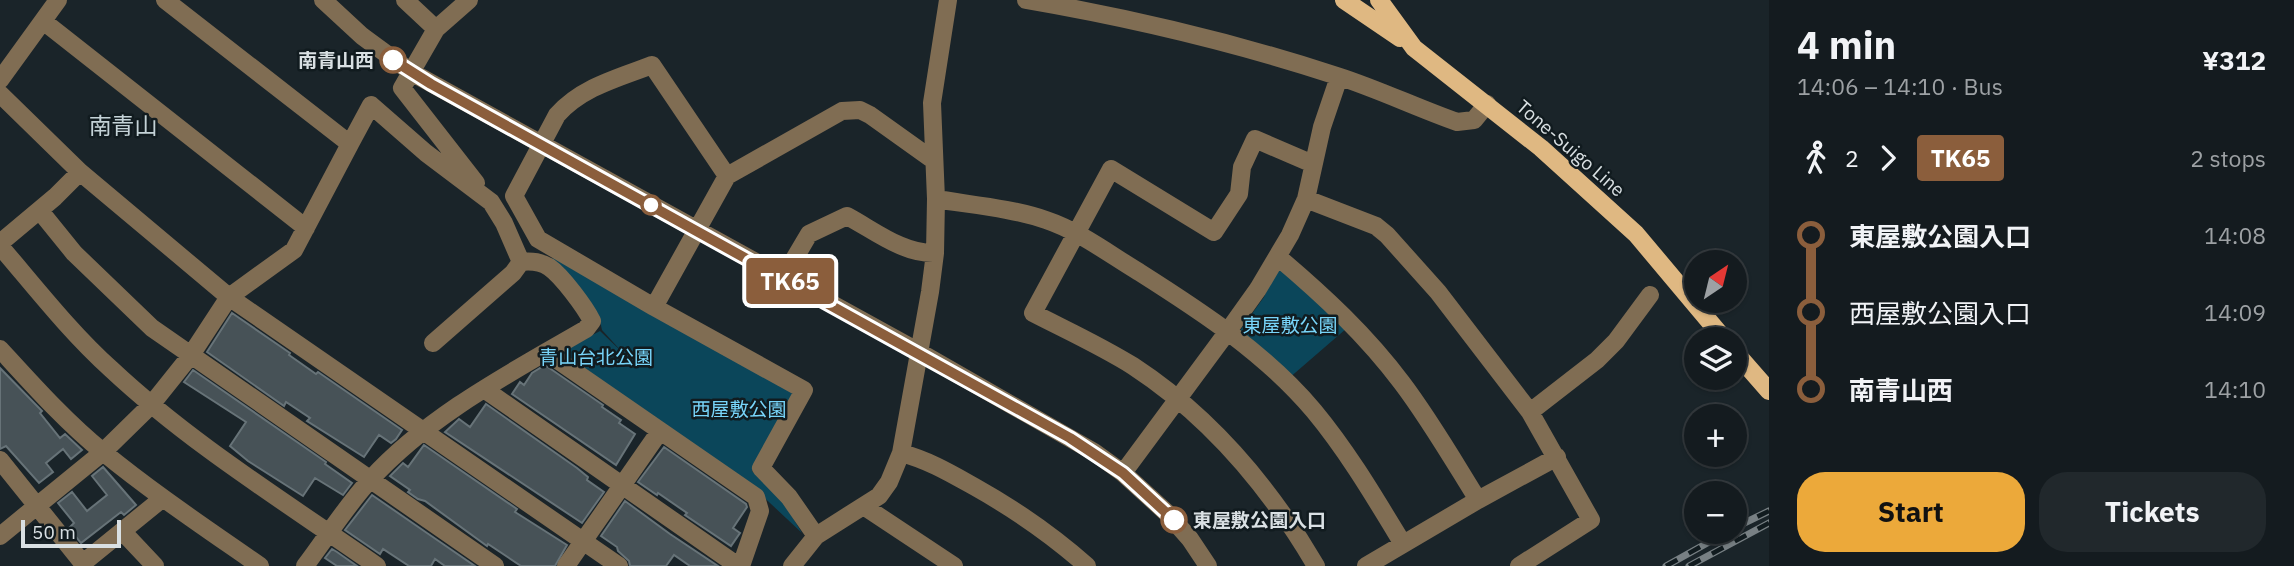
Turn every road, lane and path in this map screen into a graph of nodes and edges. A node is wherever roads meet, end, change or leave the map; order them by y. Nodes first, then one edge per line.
1 (58, 0) edge
2 (164, 0) edge
3 (323, 0) edge
4 (405, 0) edge
5 (469, 0) edge
6 (948, 0) edge
7 (1026, 0) edge
8 (1344, 0) edge
9 (1378, 0) edge
10 (43, 21) junction
11 (436, 29) junction
12 (1415, 48) junction
13 (411, 72) junction
14 (1339, 77) junction
15 (0, 80) edge
16 (0, 93) edge
17 (1487, 104) junction
18 (350, 144) junction
19 (542, 144) junction
20 (933, 160) junction
21 (1313, 164) junction
22 (80, 172) junction
23 (727, 176) junction
24 (936, 199) junction
25 (1307, 199) junction
26 (491, 202) junction
27 (40, 211) junction
28 (306, 228) junction
29 (697, 231) junction
30 (1076, 233) junction
31 (0, 244) edge
32 (935, 253) junction
33 (1278, 257) junction
34 (521, 262) junction
35 (783, 278) junction
36 (1650, 295) dead end
37 (229, 297) junction
38 (654, 307) junction
39 (1714, 327) edge
40 (1228, 331) junction
41 (433, 343) dead end
42 (0, 349) edge
43 (546, 352) junction
44 (919, 352) junction
45 (191, 355) junction
46 (1747, 366) edge
47 (484, 389) junction
48 (1769, 391) edge
49 (1177, 400) junction
50 (152, 405) junction
51 (1530, 412) junction
52 (424, 431) junction
53 (660, 431) junction
54 (103, 452) junction
55 (901, 453) junction
56 (1557, 457) junction
57 (0, 460) edge
58 (1123, 473) junction
59 (371, 479) junction
60 (621, 486) junction
61 (163, 498) junction
62 (1478, 500) junction
63 (37, 506) junction
64 (865, 507) junction
65 (123, 531) junction
66 (330, 533) junction
67 (0, 536) edge
68 (816, 536) junction
69 (582, 541) junction
70 (1403, 544) junction
71 (931, 560) edge
72 (84, 565) edge
73 (155, 566) edge
74 (260, 566) edge
75 (305, 566) edge
76 (377, 566) edge
77 (495, 566) edge
78 (566, 566) edge
79 (619, 566) edge
80 (740, 566) edge
81 (792, 566) edge
82 (954, 566) edge
83 (1087, 566) edge
84 (1208, 566) edge
85 (1316, 566) edge
86 (1366, 566) edge
87 (1519, 566) edge

1 - 10 street
2 - 18 street
3 - 13 street
4 - 11 street
5 - 11 street
6 - 20 street
7 - 14 street
8 - 12 main road
9 - 12 main road, Tone-Suigo Line
10 - 15 street
10 - 28 street
11 - 13 street
12 - 17 main road, Tone-Suigo Line
13 - 19 street
13 - 26 street
14 - 17 street
14 - 21 street
16 - 22 street
17 - 39 main road, Tone-Suigo Line
18 - 26 street
18 - 28 street
19 - 23 street
19 - 29 street
19 - 38 street
20 - 23 street
20 - 24 street
21 - 25 street
21 - 30 street
22 - 27 street
22 - 37 street
23 - 29 street
24 - 30 street
24 - 32 street
25 - 33 street
25 - 51 street
26 - 34 street
27 - 31 street
27 - 45 street
28 - 37 street
29 - 35 street
29 - 38 street
30 - 40 street
30 - 49 street
31 - 50 street
32 - 35 street
32 - 44 street
33 - 40 street
33 - 62 street
34 - 41 street
34 - 43 street
35 - 44 street
36 - 51 street
37 - 45 street
37 - 52 street
38 - 68 street
40 - 49 street
40 - 70 street
42 - 54 street
43 - 47 street
43 - 53 street
44 - 55 street
44 - 58 street
45 - 50 street
45 - 59 street
46 - 48 main road
47 - 52 street
47 - 60 street
49 - 58 street
49 - 85 street
50 - 54 street
50 - 66 street
51 - 56 street
52 - 59 street
52 - 69 street
53 - 60 street
53 - 80 street
54 - 61 street
54 - 63 street
55 - 64 street
55 - 83 street
56 - 62 street
56 - 87 street
57 - 63 street
58 - 84 street
59 - 66 street
59 - 77 street
60 - 69 street
60 - 80 street
61 - 65 street
61 - 74 street
62 - 70 street
63 - 67 street
63 - 72 street
64 - 68 street
64 - 71 street
65 - 72 street
65 - 73 street
66 - 75 street
66 - 76 street
68 - 81 street
69 - 78 street
69 - 79 street
70 - 86 street
71 - 82 street

